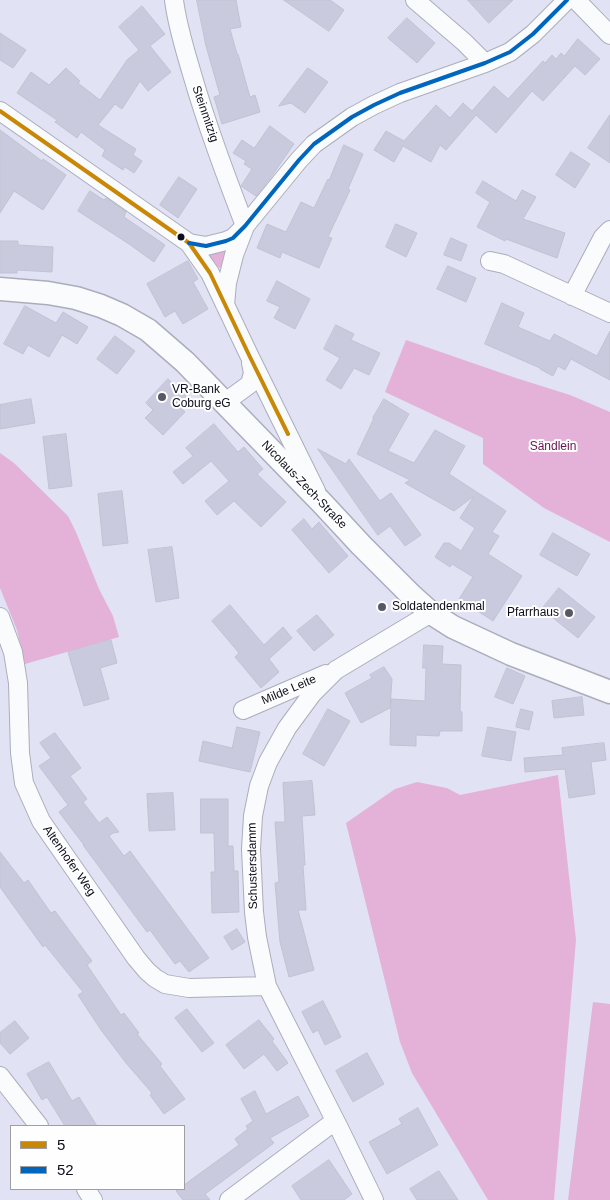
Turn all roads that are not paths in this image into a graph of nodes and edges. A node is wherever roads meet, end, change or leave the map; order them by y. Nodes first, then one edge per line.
1 (174, 0) edge
2 (415, 0) edge
3 (567, 0) edge
4 (576, 0) edge
5 (610, 35) edge
6 (485, 63) junction
7 (0, 111) edge
8 (245, 226) junction
9 (610, 230) edge
10 (189, 243) junction
11 (490, 261) dead end
12 (0, 289) edge
13 (572, 296) junction
14 (225, 305) junction
15 (610, 313) edge
16 (249, 355) junction
17 (224, 403) junction
18 (322, 503) junction
19 (431, 613) junction
20 (0, 617) edge
21 (336, 670) junction
22 (610, 692) edge
23 (243, 710) dead end
24 (267, 986) junction
25 (0, 1076) edge
26 (335, 1121) junction
27 (38, 1125) edge
28 (229, 1200) edge
29 (374, 1200) edge

1 - 8 street, Steinmitzig
2 - 6 street
3 - 6 street
4 - 5 street
6 - 8 street
7 - 10 street
8 - 10 street
8 - 14 street
9 - 13 street
10 - 14 street
11 - 13 street
12 - 17 street, Nicolaus-Zech-Straße
13 - 15 street
14 - 16 street
16 - 17 street
16 - 18 street
17 - 18 street, Nicolaus-Zech-Straße
18 - 19 street, Nicolaus-Zech-Straße
19 - 21 street, Schustersdamm
19 - 22 street, Nicolaus-Zech-Straße
20 - 24 street, Altenhofer Weg
21 - 23 street, Milde Leite
21 - 24 street, Schustersdamm
24 - 26 street, Schustersdamm
25 - 27 street
26 - 28 street
26 - 29 street, Schustersdamm

